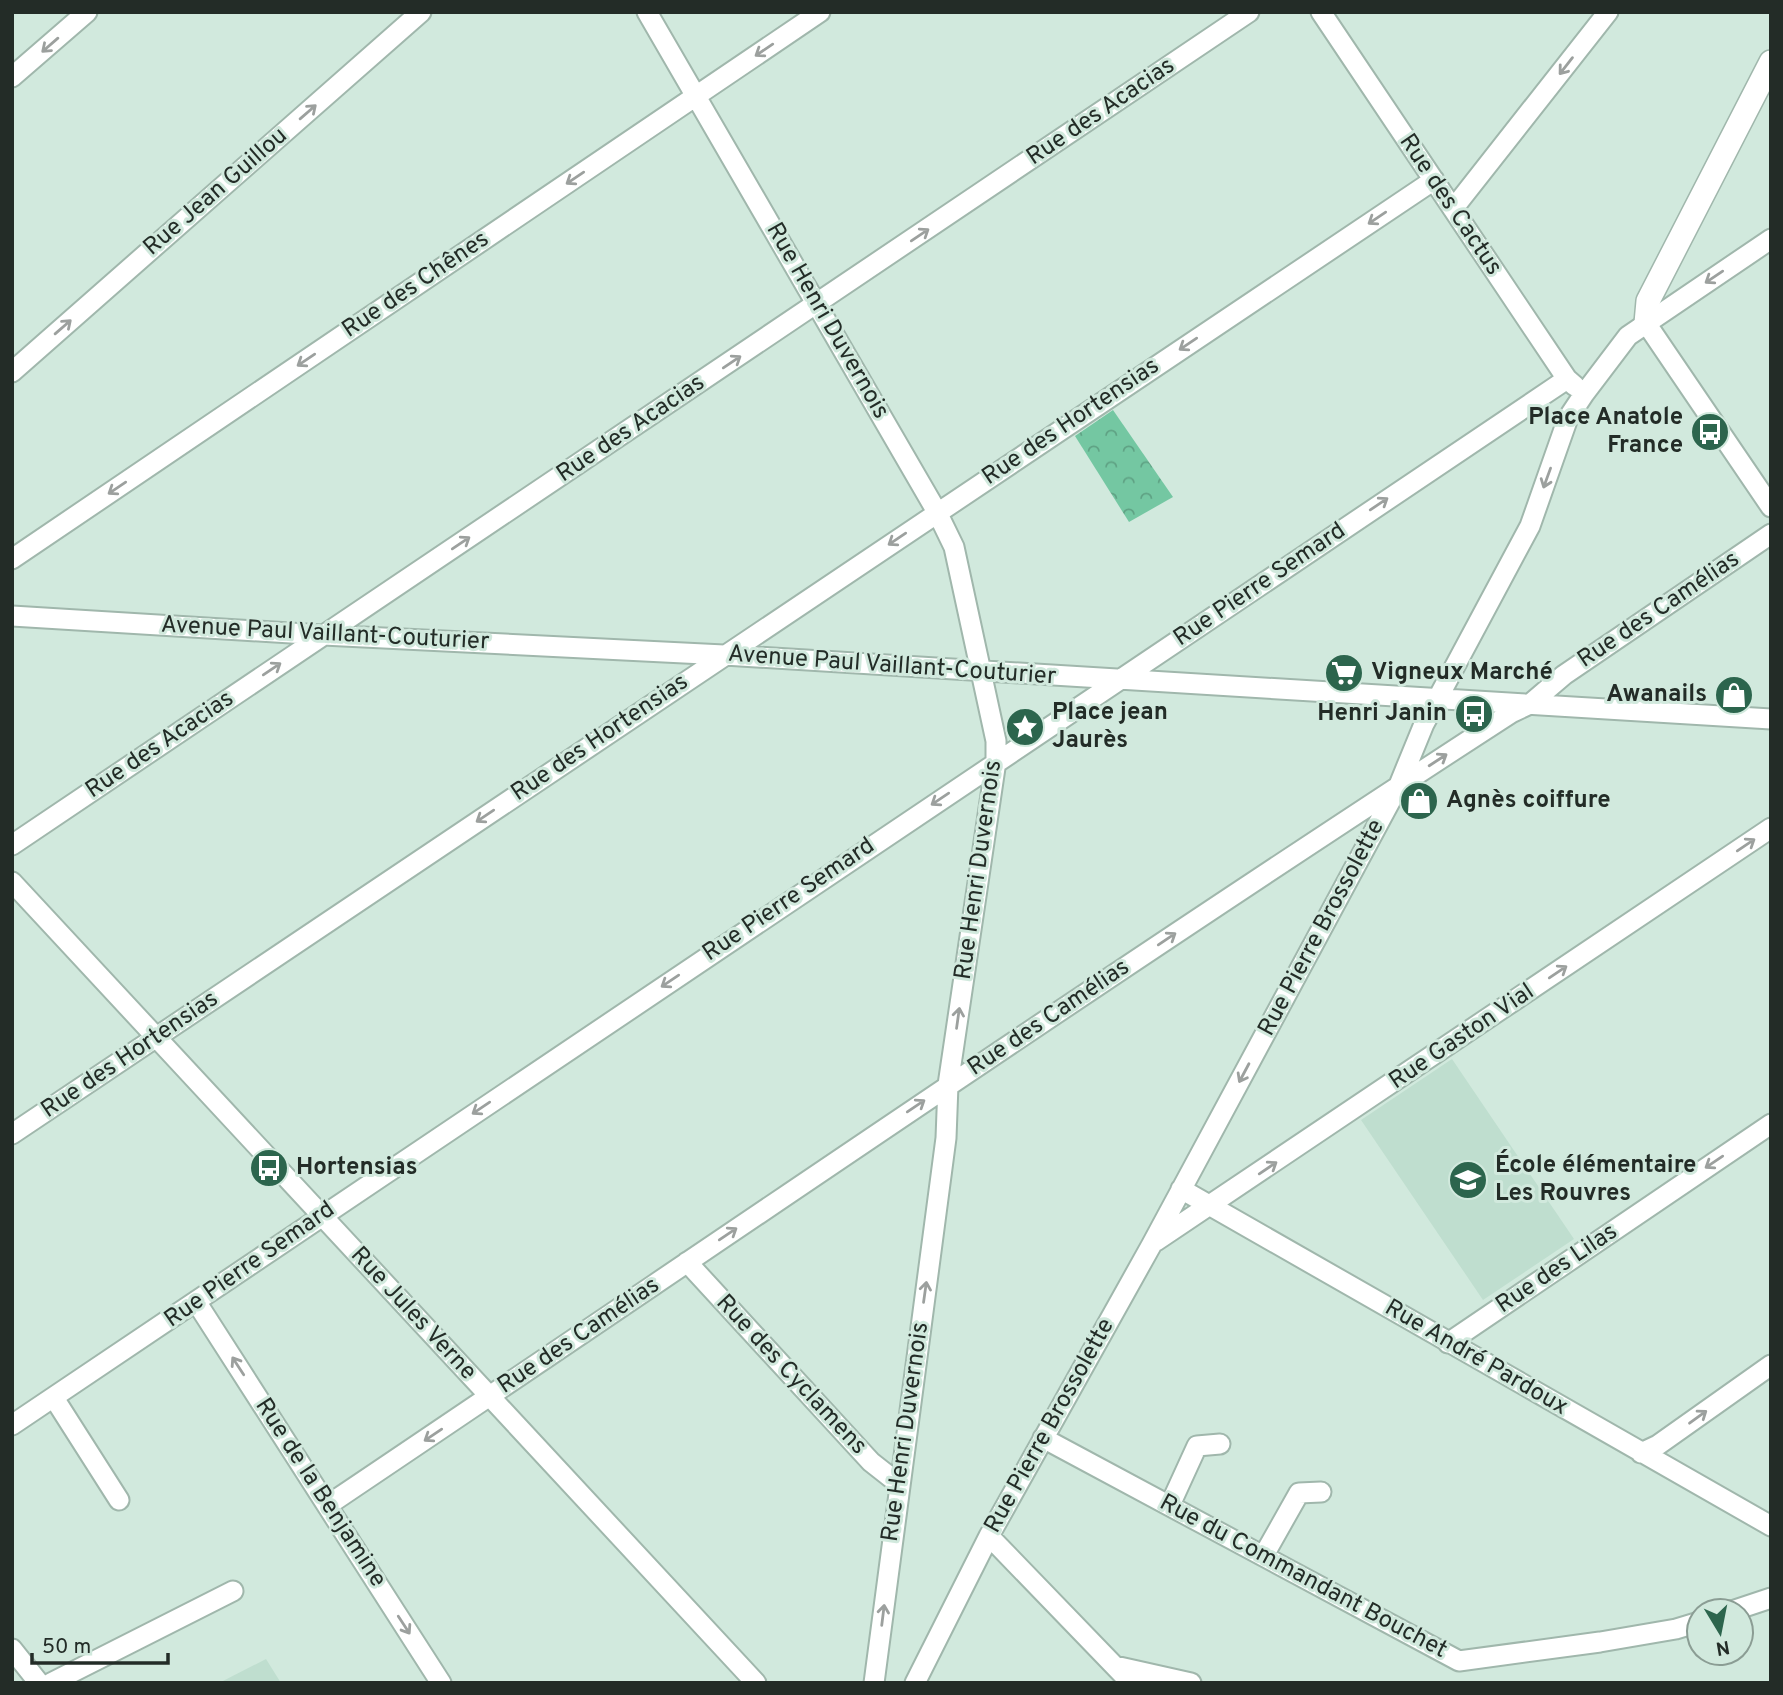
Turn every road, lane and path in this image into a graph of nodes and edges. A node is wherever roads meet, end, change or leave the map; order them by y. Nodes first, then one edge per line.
1 (87, 12) edge
2 (421, 12) edge
3 (647, 12) edge
4 (820, 12) edge
5 (1249, 12) edge
6 (1321, 12) edge
7 (1608, 12) edge
8 (1771, 62) edge
9 (12, 78) edge
10 (696, 96) junction
11 (1434, 180) junction
12 (1453, 209) junction
13 (1771, 239) edge
14 (817, 304) junction
15 (1646, 323) junction
16 (12, 372) edge
17 (1567, 379) junction
18 (1584, 394) junction
19 (1771, 507) edge
20 (937, 512) junction
21 (1771, 534) edge
22 (12, 559) edge
23 (12, 616) edge
24 (323, 635) junction
25 (724, 655) junction
26 (982, 673) junction
27 (1119, 680) junction
28 (1439, 699) junction
29 (1530, 704) junction
30 (1771, 719) edge
31 (996, 761) junction
32 (1399, 785) junction
33 (1771, 828) edge
34 (1371, 835) junction
35 (12, 845) edge
36 (1307, 846) junction
37 (12, 883) edge
38 (156, 1037) junction
39 (948, 1085) junction
40 (1771, 1124) edge
41 (12, 1134) edge
42 (1181, 1189) junction
43 (1210, 1205) junction
44 (322, 1215) junction
45 (1152, 1244) junction
46 (687, 1262) junction
47 (197, 1303) junction
48 (1448, 1343) junction
49 (1771, 1364) edge
50 (490, 1397) junction
51 (54, 1398) junction
52 (12, 1425) edge
53 (1043, 1438) junction
54 (1220, 1444) dead end
55 (1641, 1453) junction
56 (899, 1484) junction
57 (1321, 1492) dead end
58 (119, 1500) dead end
59 (328, 1505) junction
60 (1170, 1505) junction
61 (1771, 1526) edge
62 (989, 1536) junction
63 (1264, 1555) junction
64 (233, 1591) dead end
65 (1685, 1626) edge
66 (12, 1649) edge
67 (1115, 1666) junction
68 (39, 1683) edge
69 (51, 1683) edge
70 (441, 1683) edge
71 (757, 1683) edge
72 (874, 1683) edge
73 (915, 1683) edge
74 (1131, 1683) edge
75 (1191, 1683) edge

1 -> 9 street
16 -> 2 street, Rue Jean Guillou
3 - 10 street, Rue Henri Duvernois
4 -> 10 street, Rue des Chênes
14 -> 5 street, Rue des Acacias
6 - 11 street, Rue des Cactus
7 -> 12 street
8 - 15 street
10 - 14 street, Rue Henri Duvernois
10 -> 22 street, Rue des Chênes
11 - 12 street, Rue des Cactus
11 -> 20 street, Rue des Hortensias
12 - 17 street, Rue des Cactus
13 -> 15 street
14 - 20 street, Rue Henri Duvernois
24 -> 14 street, Rue des Acacias
15 - 18 street, Rue Pierre Brossolette
15 - 19 street
17 - 18 street, Rue des Cactus
27 -> 17 street, Rue Pierre Semard
18 -> 28 street, Rue Pierre Brossolette
20 -> 25 street, Rue des Hortensias
20 - 26 street, Rue Henri Duvernois
21 - 29 street, Rue des Camélias
23 - 24 street, Avenue Paul Vaillant-Couturier
24 - 25 street, Avenue Paul Vaillant-Couturier
35 -> 24 street, Rue des Acacias
25 - 26 street, Avenue Paul Vaillant-Couturier
25 -> 38 street, Rue des Hortensias
26 - 27 street, Avenue Paul Vaillant-Couturier
26 - 31 street, Rue Henri Duvernois
27 - 28 street, Avenue Paul Vaillant-Couturier
27 - 31 street, Rue Pierre Semard
28 - 29 street, Avenue Paul Vaillant-Couturier
28 - 32 street, Rue Pierre Brossolette
29 - 30 street, Avenue Paul Vaillant-Couturier
32 -> 29 street, Rue des Camélias
39 -> 31 street, Rue Henri Duvernois
31 -> 44 street, Rue Pierre Semard
32 - 34 street, Rue Pierre Brossolette
32 - 36 street, Rue des Camélias
43 -> 33 street, Rue Gaston Vial
34 - 36 street
34 -> 42 street, Rue Pierre Brossolette
39 -> 36 street, Rue des Camélias
37 - 38 street, Rue Jules Verne
38 - 41 street, Rue des Hortensias
38 - 44 street, Rue Jules Verne
46 -> 39 street, Rue des Camélias
56 -> 39 street, Rue Henri Duvernois
40 -> 48 street, Rue des Lilas
42 - 43 street, Rue André Pardoux
42 - 45 street, Rue Pierre Brossolette
43 - 45 street, Rue Gaston Vial
43 - 48 street, Rue André Pardoux
44 - 47 street, Rue Pierre Semard
44 - 50 street, Rue Jules Verne
45 - 53 street, Rue Pierre Brossolette
46 - 50 street, Rue des Camélias
46 - 56 street, Rue des Cyclamens
47 - 51 street, Rue Pierre Semard
59 -> 47 street, Rue de la Benjamine
48 - 55 street, Rue André Pardoux
55 -> 49 street
50 -> 59 street, Rue des Camélias
50 - 71 street, Rue Jules Verne
51 - 52 street, Rue Pierre Semard
51 - 58 street
53 - 60 street, Rue du Commandant Bouchet
53 - 62 street, Rue Pierre Brossolette
54 - 60 street
55 - 61 street, Rue André Pardoux
72 -> 56 street, Rue Henri Duvernois
57 - 63 street
59 -> 70 street, Rue de la Benjamine
60 - 63 street, Rue du Commandant Bouchet
62 - 67 street
62 - 73 street, Rue Pierre Brossolette
63 - 65 street, Rue du Commandant Bouchet
64 - 69 street
66 - 68 street
67 - 74 street
67 - 75 street

